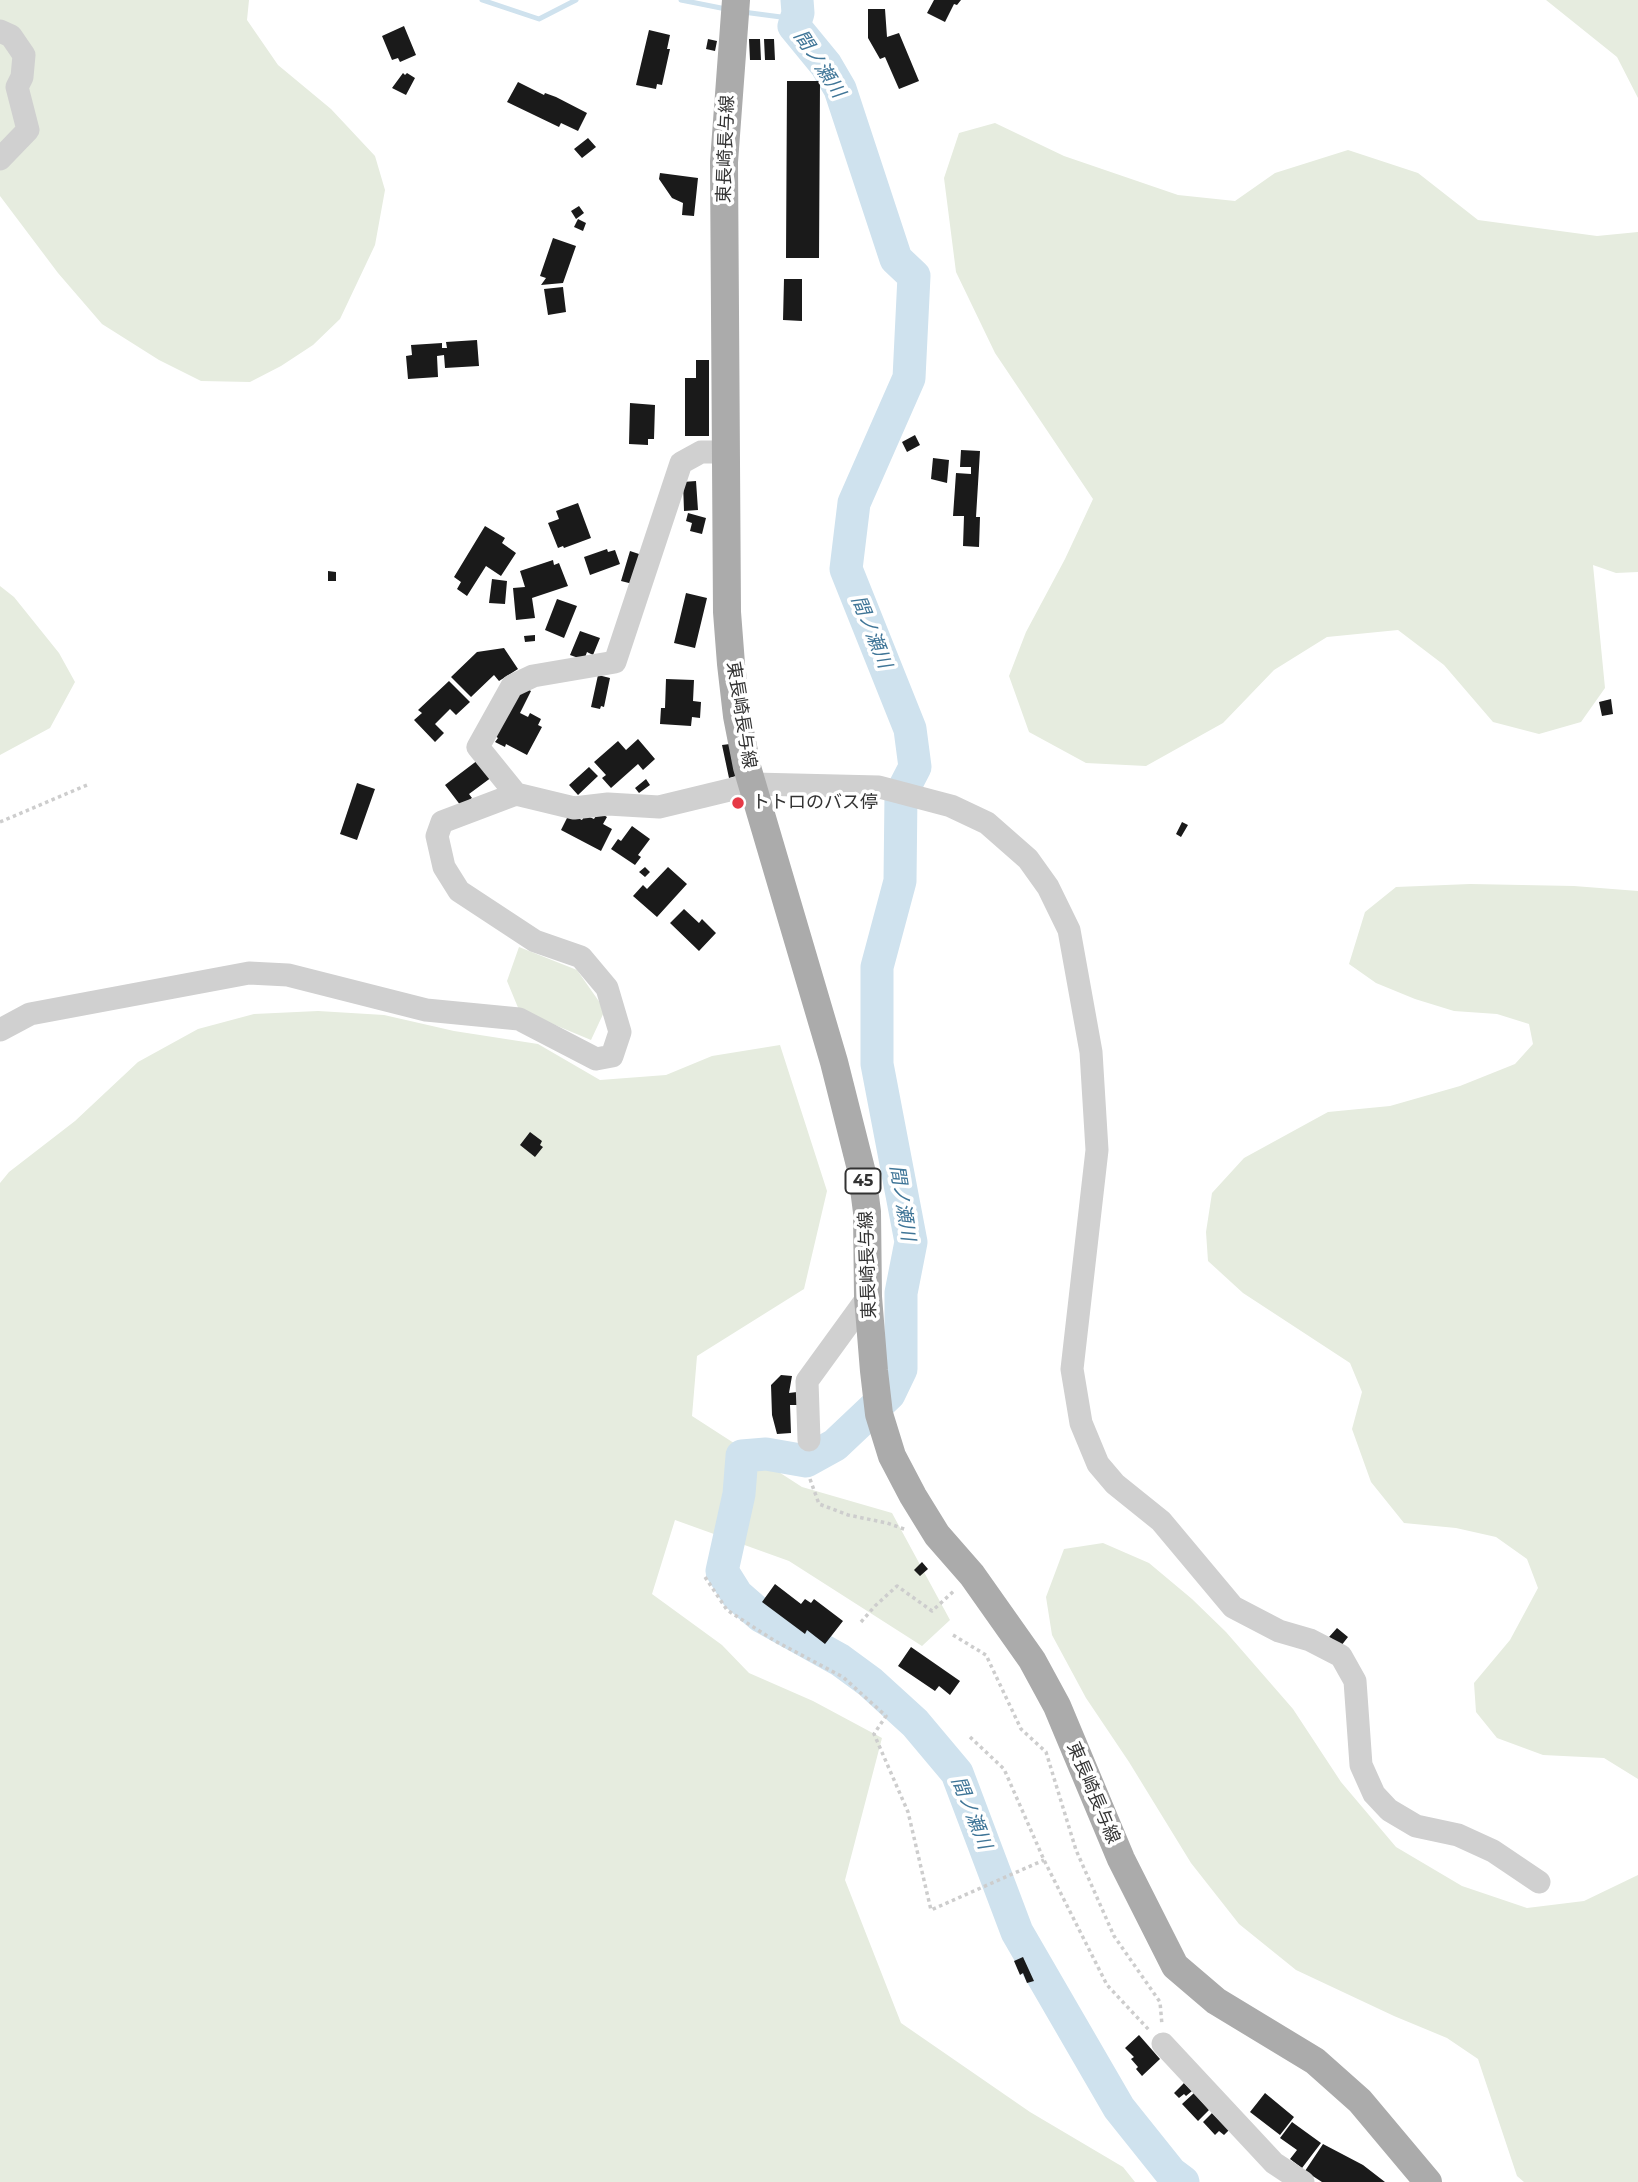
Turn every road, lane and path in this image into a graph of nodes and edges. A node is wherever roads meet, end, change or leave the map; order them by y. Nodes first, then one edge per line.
1 (736, 0) edge
2 (0, 31) edge
3 (22, 77) junction
4 (0, 99) edge
5 (0, 159) edge
6 (727, 452) junction
7 (754, 784) junction
8 (87, 785) dead end
9 (516, 794) junction
10 (0, 822) edge
11 (0, 1030) edge
12 (868, 1297) junction
13 (809, 1440) dead end
14 (810, 1479) dead end
15 (910, 1532) dead end
16 (972, 1575) junction
17 (705, 1577) dead end
18 (861, 1622) dead end
19 (953, 1634) dead end
20 (970, 1737) dead end
21 (1044, 1860) junction
22 (1539, 1882) dead end
23 (1163, 2044) junction
24 (1303, 2182) edge
25 (1429, 2182) edge

1 - 6 main road, 東長崎長与線 / 45
2 - 3 street
3 - 4 street
3 - 5 street
6 - 7 main road, 東長崎長与線 / 45
6 - 9 street
7 - 9 street
7 - 12 main road, 東長崎長与線 / 45
7 - 22 street
8 - 10 path
9 - 11 street
12 - 13 street
12 - 16 main road, 東長崎長与線 / 45
14 - 15 path
16 - 18 path
16 - 25 main road, 東長崎長与線 / 45
17 - 21 path
19 - 23 path
20 - 21 path
21 - 23 path
23 - 24 street

